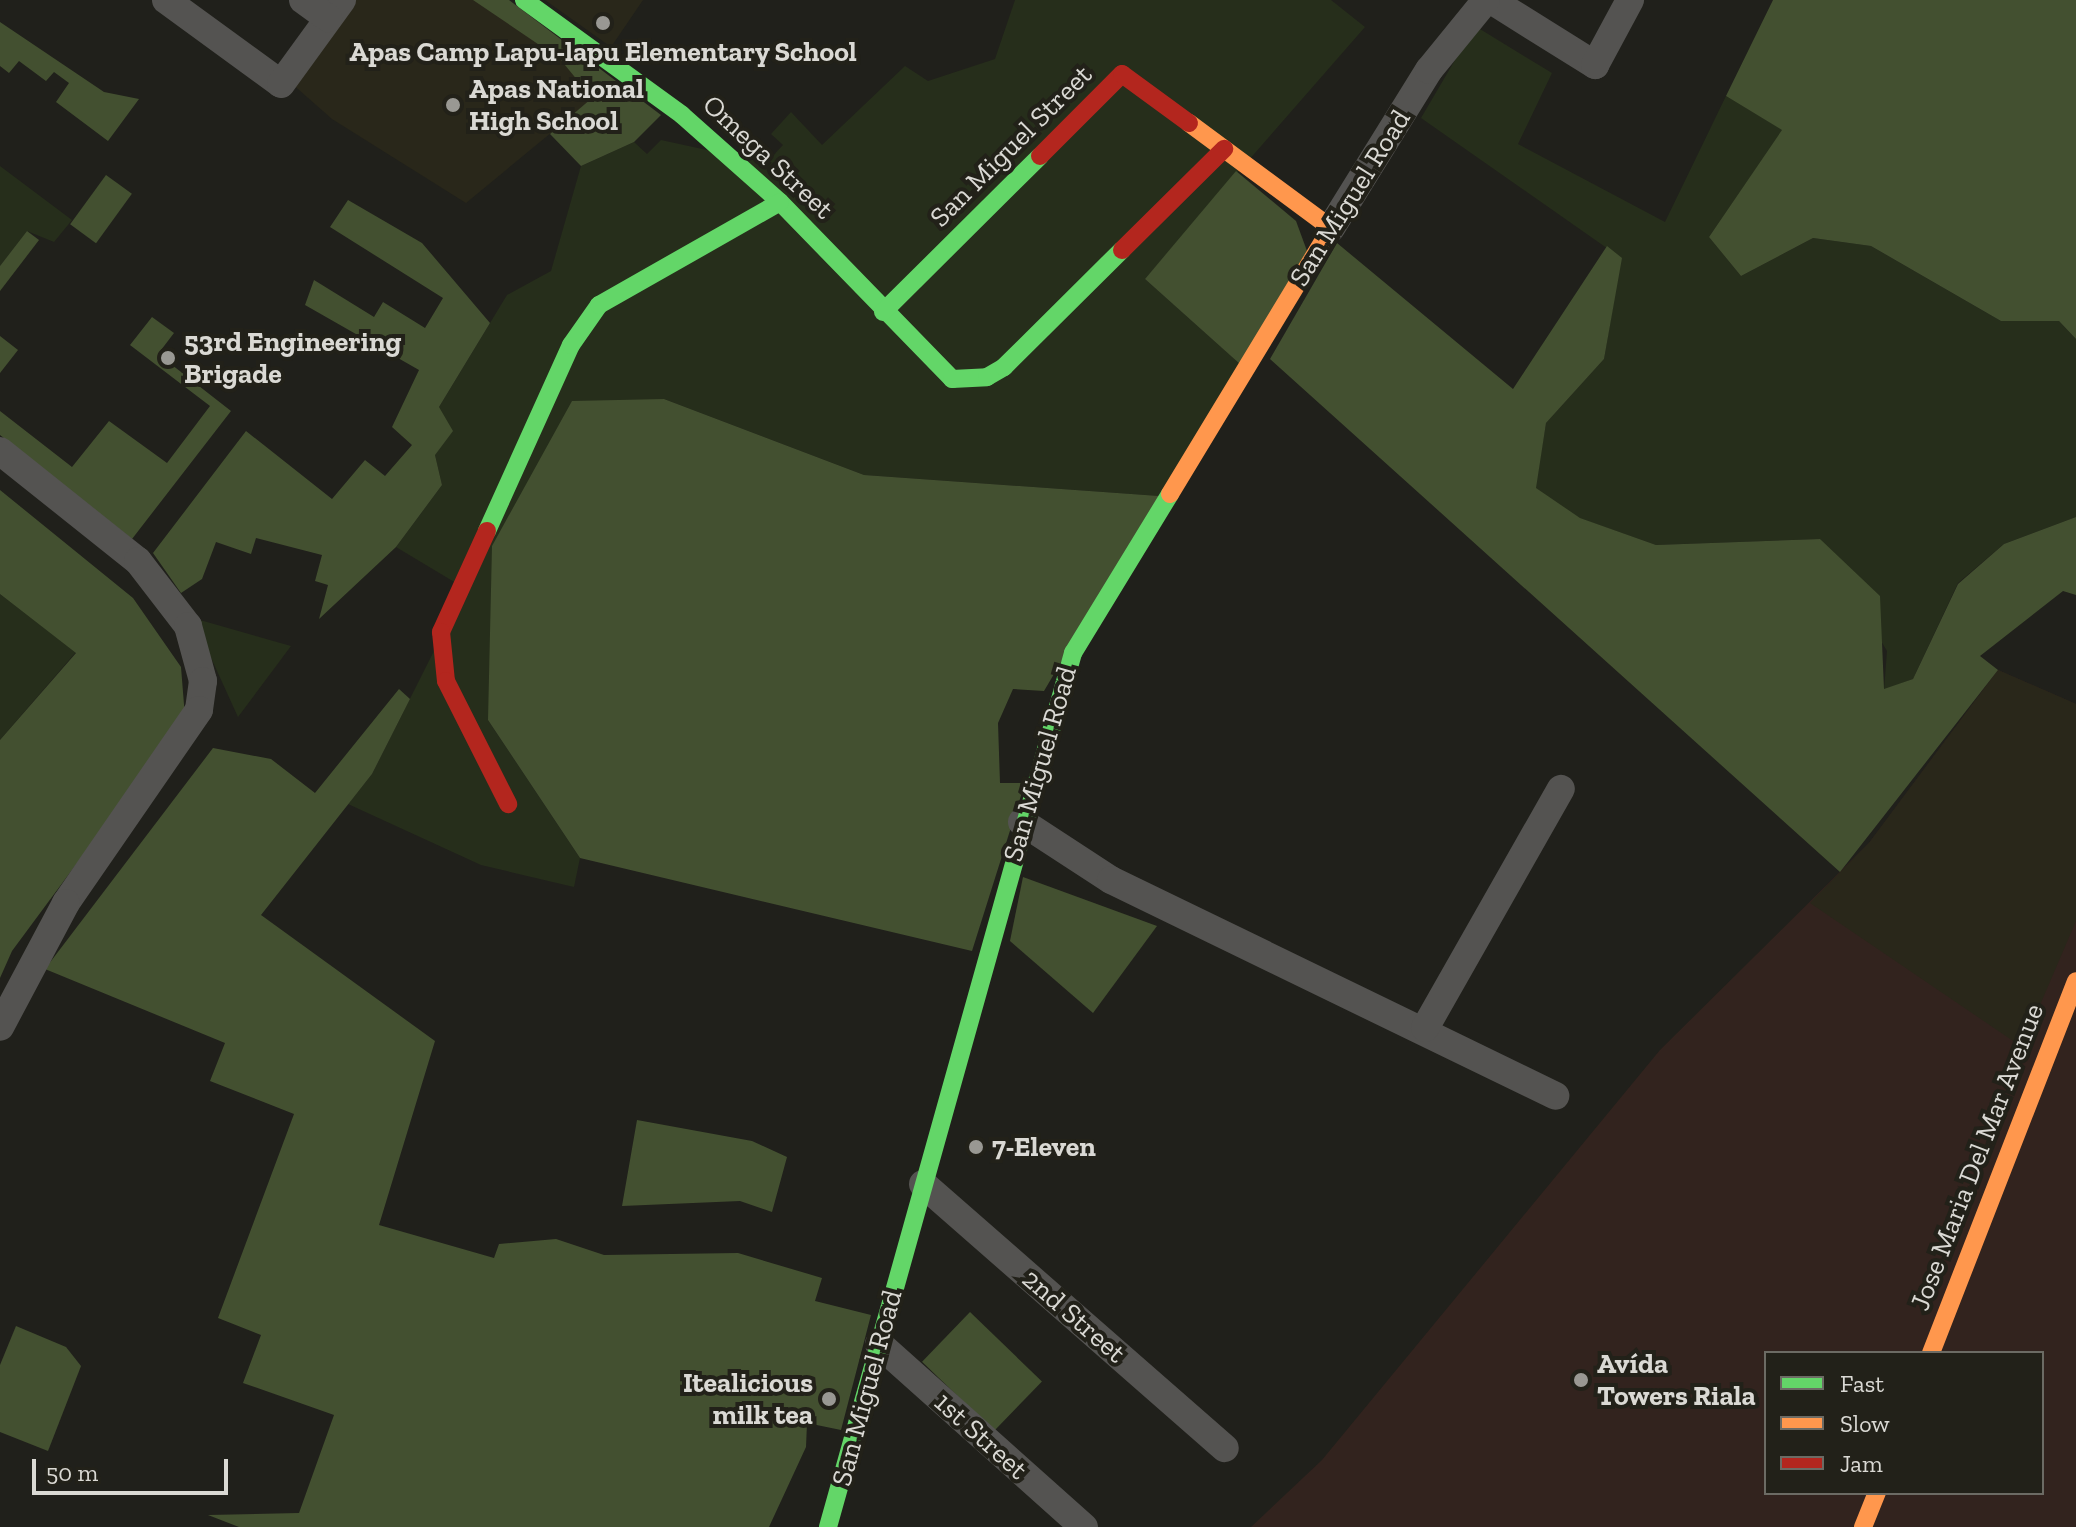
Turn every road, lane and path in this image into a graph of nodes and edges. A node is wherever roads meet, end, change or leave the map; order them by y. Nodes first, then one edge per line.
1 (166, 0) edge
2 (303, 0) edge
3 (524, 0) edge
4 (1488, 0) edge
5 (1630, 0) edge
6 (335, 9) edge
7 (1224, 149) junction
8 (780, 202) junction
9 (1331, 228) junction
10 (883, 312) junction
11 (0, 451) edge
12 (1561, 789) dead end
13 (508, 804) dead end
14 (1022, 822) junction
15 (2076, 981) edge
16 (0, 1027) edge
17 (1425, 1028) junction
18 (1555, 1096) dead end
19 (923, 1184) junction
20 (879, 1344) junction
21 (1932, 1351) edge
22 (1225, 1448) dead end
23 (1876, 1495) edge
24 (828, 1527) edge
25 (1084, 1527) edge
26 (1863, 1527) edge

1 - 6 street
2 - 6 street
3 - 8 street, Omega Street
4 - 5 street
4 - 9 street, San Miguel Road
7 - 9 street, San Miguel Street
7 - 10 street, Omega Street
7 - 10 street, San Miguel Street
8 - 10 street, Omega Street
8 - 13 street
9 - 14 street, San Miguel Road
11 - 16 street
12 - 17 street
14 - 17 street
14 - 19 street, San Miguel Road
15 - 21 street, Jose Maria Del Mar Avenue
17 - 18 street
19 - 20 street, San Miguel Road
19 - 22 street, 2nd Street
20 - 24 street, San Miguel Road
20 - 25 street, 1st Street
23 - 26 street

